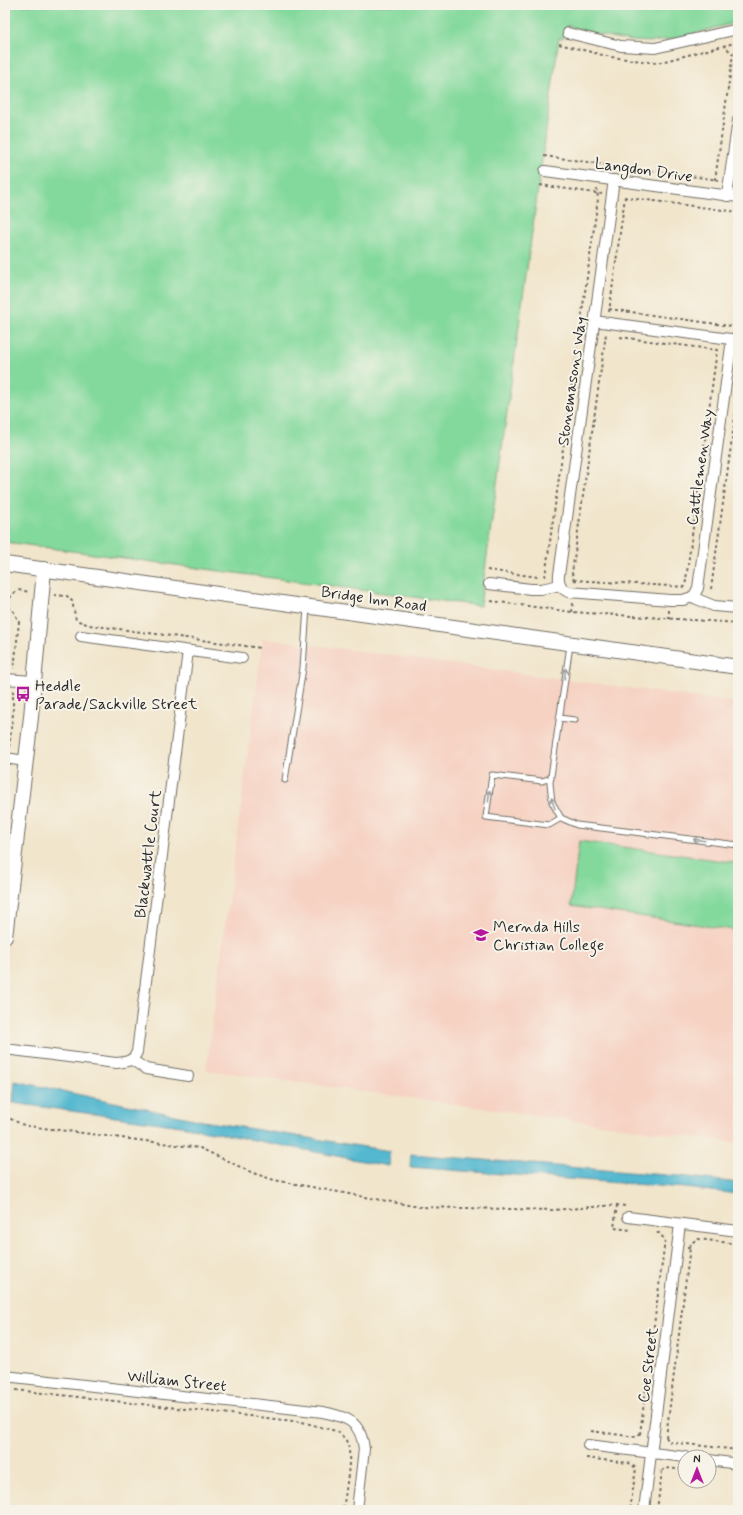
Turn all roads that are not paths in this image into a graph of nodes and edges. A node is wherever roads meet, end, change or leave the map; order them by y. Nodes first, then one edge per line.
1 (738, 29) edge
2 (568, 33) dead end
3 (738, 120) edge
4 (545, 171) dead end
5 (614, 180) junction
6 (727, 196) junction
7 (738, 197) edge
8 (594, 321) junction
9 (735, 340) edge
10 (5, 564) edge
11 (44, 569) junction
12 (559, 582) junction
13 (489, 584) dead end
14 (692, 597) junction
15 (308, 606) junction
16 (738, 608) edge
17 (81, 636) dead end
18 (570, 643) junction
19 (188, 651) junction
20 (242, 658) dead end
21 (738, 667) edge
22 (9, 679) edge
23 (33, 681) junction
24 (559, 718) junction
25 (575, 720) dead end
26 (6, 759) edge
27 (25, 761) junction
28 (551, 778) junction
29 (285, 780) dead end
30 (560, 818) junction
31 (738, 845) edge
32 (5, 937) edge
33 (5, 1048) edge
34 (132, 1060) junction
35 (188, 1076) dead end
36 (628, 1212) road end
37 (680, 1224) junction
38 (738, 1231) edge
39 (5, 1376) edge
40 (588, 1445) dead end
41 (651, 1453) junction
42 (677, 1456) edge
43 (717, 1461) edge
44 (738, 1464) edge
45 (357, 1510) edge
46 (644, 1510) edge

1 - 2 street
3 - 6 street
4 - 5 street, Langdon Drive
5 - 6 street, Langdon Drive
5 - 8 street, Stonemasons Way
6 - 7 street, Langdon Drive
8 - 9 street
8 - 12 street, Stonemasons Way
9 - 14 street, Cattlemen Way
10 - 11 main road, Bridge Inn Road
11 - 15 main road, Bridge Inn Road
11 - 23 main road
12 - 13 street
12 - 14 street
14 - 16 street
15 - 18 main road, Bridge Inn Road
15 - 29 lane
17 - 19 street
18 - 21 main road, Bridge Inn Road
24 -> 18 lane
19 - 20 street
19 - 34 street, Blackwattle Court
22 - 23 street
23 - 27 main road
24 - 25 lane
24 - 28 lane
26 - 27 street
27 - 32 main road
30 -> 28 lane
30 -> 28 lane
31 -> 30 lane
33 - 34 street
34 - 35 street
36 - 37 street
37 - 38 street
37 - 41 street, Coe Street
39 - 45 street, William Street
40 - 41 street
41 - 42 street
41 - 46 street, Coe Street
43 - 44 street

